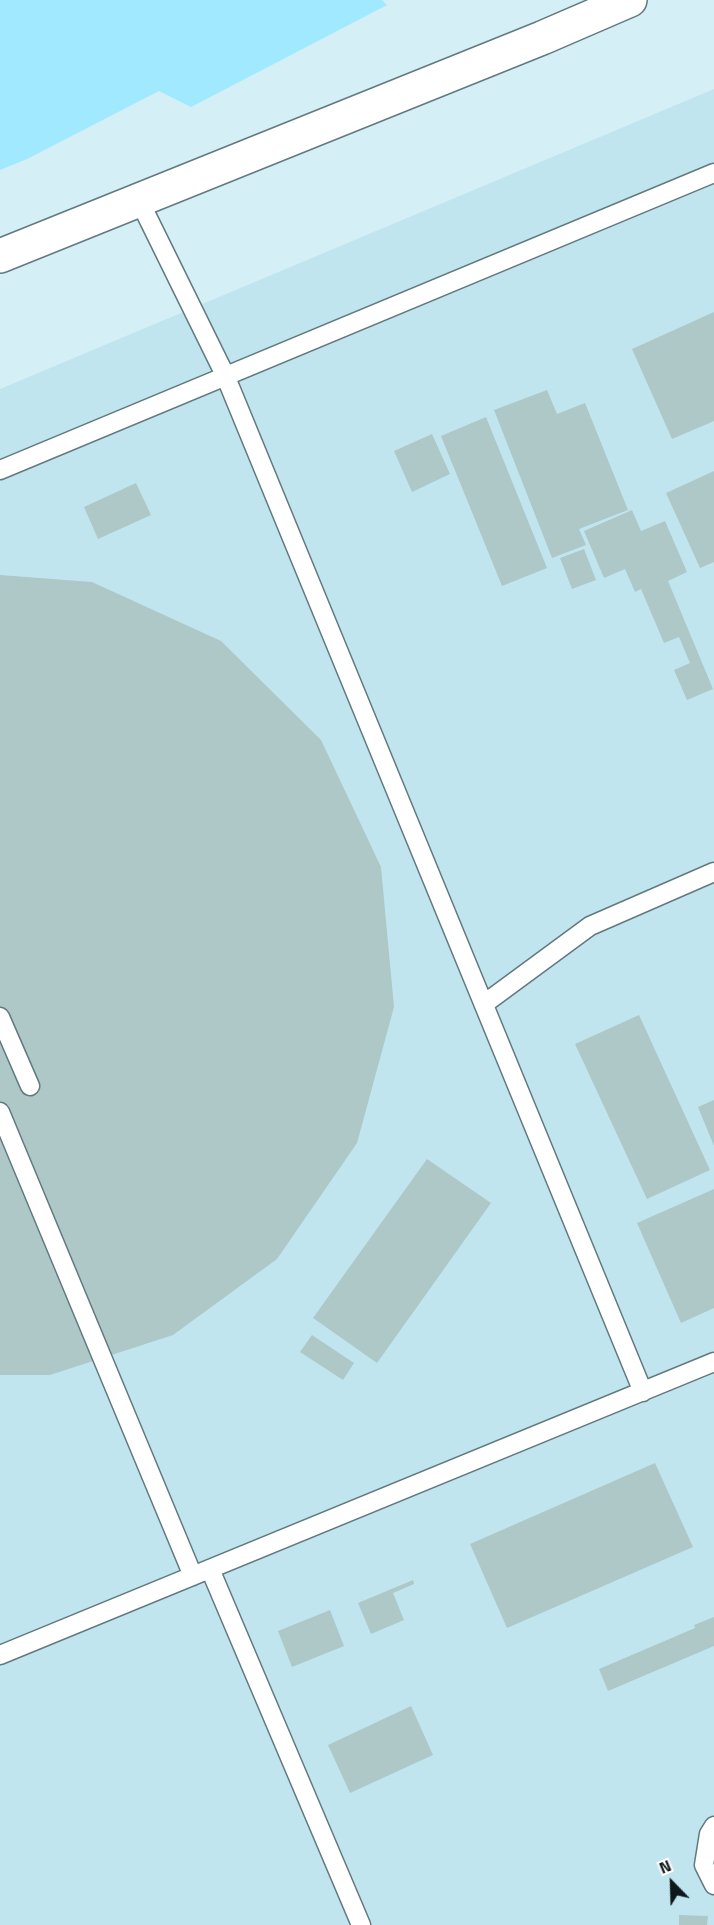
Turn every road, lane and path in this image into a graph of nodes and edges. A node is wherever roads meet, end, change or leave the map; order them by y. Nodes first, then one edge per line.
1 (630, 0) edge
2 (714, 173) edge
3 (139, 200) junction
4 (0, 256) edge
5 (225, 375) junction
6 (0, 470) edge
7 (714, 872) edge
8 (484, 1004) junction
9 (0, 1017) edge
10 (30, 1086) dead end
11 (0, 1112) edge
12 (714, 1362) edge
13 (643, 1392) junction
14 (202, 1572) junction
15 (0, 1655) edge
16 (714, 1826) edge
17 (714, 1886) edge
18 (361, 1925) edge

1 - 3 street
2 - 5 lane
3 - 4 street
3 - 5 lane
5 - 6 lane
5 - 8 lane
7 - 8 lane
8 - 13 lane
9 - 10 lane
11 - 14 lane
12 - 13 lane
13 - 14 lane
14 - 15 lane
14 - 18 lane
16 - 17 lane

